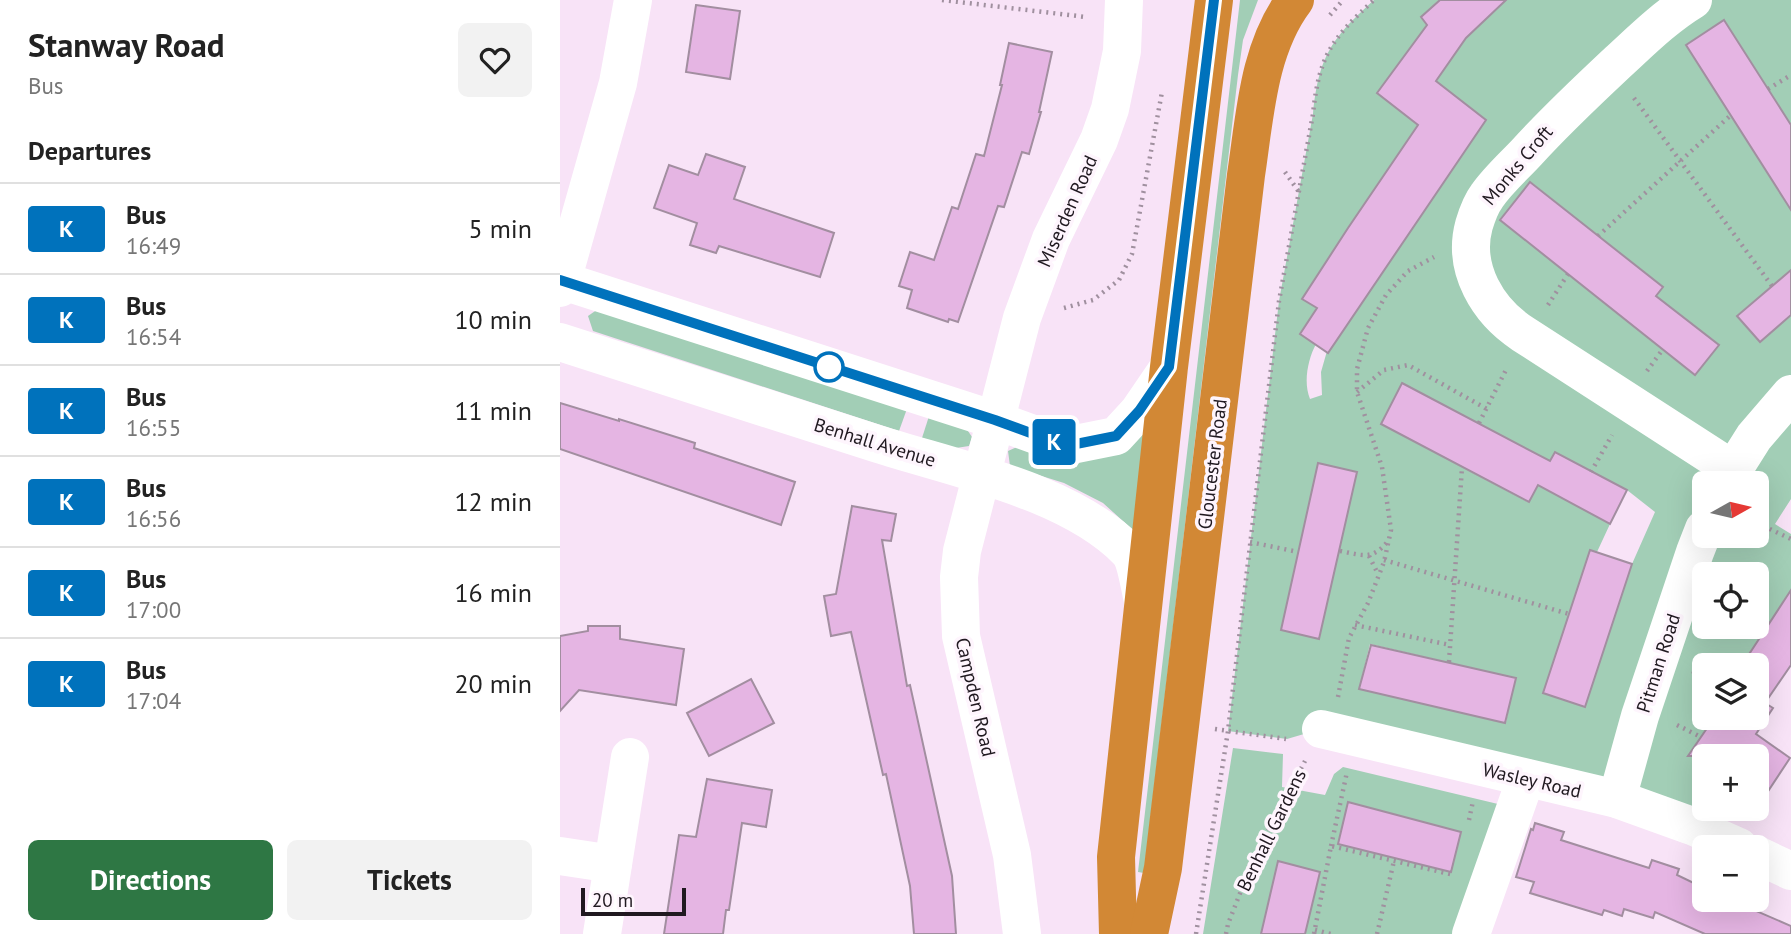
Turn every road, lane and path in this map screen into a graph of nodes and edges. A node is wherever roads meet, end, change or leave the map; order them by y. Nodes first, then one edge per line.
1 (633, 0) edge
2 (942, 0) edge
3 (1214, 0) edge
4 (1295, 0) edge
5 (1374, 0) edge
6 (1693, 0) edge
7 (1124, 11) edge
8 (1791, 75) edge
9 (1163, 88) dead end
10 (1768, 89) dead end
11 (1634, 98) dead end
12 (1731, 115) dead end
13 (1680, 161) junction
14 (1284, 170) dead end
15 (1299, 192) junction
16 (1598, 236) dead end
17 (1471, 245) junction
18 (561, 283) edge
19 (1772, 286) dead end
20 (1022, 318) junction
21 (1524, 334) junction
22 (560, 342) edge
23 (1169, 367) junction
24 (1357, 392) junction
25 (1791, 394) edge
26 (1487, 409) junction
27 (995, 420) junction
28 (1479, 424) dead end
29 (1462, 467) dead end
30 (1722, 471) edge
31 (1732, 471) edge
32 (982, 474) junction
33 (1769, 529) edge
34 (1791, 539) edge
35 (1389, 541) junction
36 (1250, 542) junction
37 (1697, 548) edge
38 (1340, 551) dead end
39 (1298, 552) dead end
40 (1369, 556) junction
41 (1384, 560) junction
42 (1378, 576) junction
43 (1454, 580) junction
44 (1143, 601) junction
45 (1569, 614) dead end
46 (1355, 625) junction
47 (1450, 645) junction
48 (1448, 662) dead end
49 (1228, 731) junction
50 (1335, 732) junction
51 (630, 757) dead end
52 (1482, 768) junction
53 (1525, 778) junction
54 (1616, 799) junction
55 (1468, 822) dead end
56 (1712, 835) edge
57 (1331, 846) junction
58 (560, 856) edge
59 (1394, 861) junction
60 (1769, 861) edge
61 (1458, 862) dead end
62 (613, 864) junction
63 (1791, 871) edge
64 (1314, 932) edge
65 (602, 934) edge
66 (1022, 934) edge
67 (1118, 934) edge
68 (1149, 934) edge
69 (1196, 934) edge
70 (1226, 934) edge
71 (1331, 934) edge
72 (1377, 934) edge
73 (1471, 934) edge

1 - 18 street
2 - 7 path
3 - 23 highway
4 - 68 highway, Gloucester Road
5 - 15 path
6 - 17 street, Monks Croft
7 - 20 street, Miserden Road
8 - 10 path
9 - 20 path
11 - 13 path
12 - 13 path
13 - 16 path
13 - 19 path
14 - 15 path
15 - 36 path
17 - 21 street, Monks Croft
17 - 24 path
18 - 27 street
20 - 27 street, Miserden Road
21 - 26 path
21 - 30 street, Monks Croft
22 - 32 street, Benhall Avenue
23 - 27 street
23 - 44 highway
24 - 26 path
24 - 35 path
25 - 31 street
26 - 28 path
27 - 32 street, Campden Road
29 - 43 path
32 - 44 street, Benhall Avenue
32 - 66 street, Campden Road
33 - 34 path
35 - 40 path
35 - 41 path
36 - 39 path
36 - 49 path
37 - 54 street, Pitman Road
38 - 40 path
40 - 42 path
41 - 42 path
41 - 43 path
42 - 46 path
43 - 45 path
43 - 47 path
44 - 67 highway
46 - 47 path
46 - 50 path
47 - 48 path
49 - 50 path
49 - 69 path
50 - 52 street, Wasley Road
50 - 57 path
50 - 70 path, Benhall Gardens
51 - 62 street
52 - 53 street, Wasley Road
52 - 55 path
53 - 54 street, Wasley Road
53 - 73 street
54 - 56 street, Wasley Road
57 - 59 path
57 - 64 path
58 - 62 street
59 - 61 path
59 - 72 path
60 - 63 street
62 - 65 street
64 - 71 path

